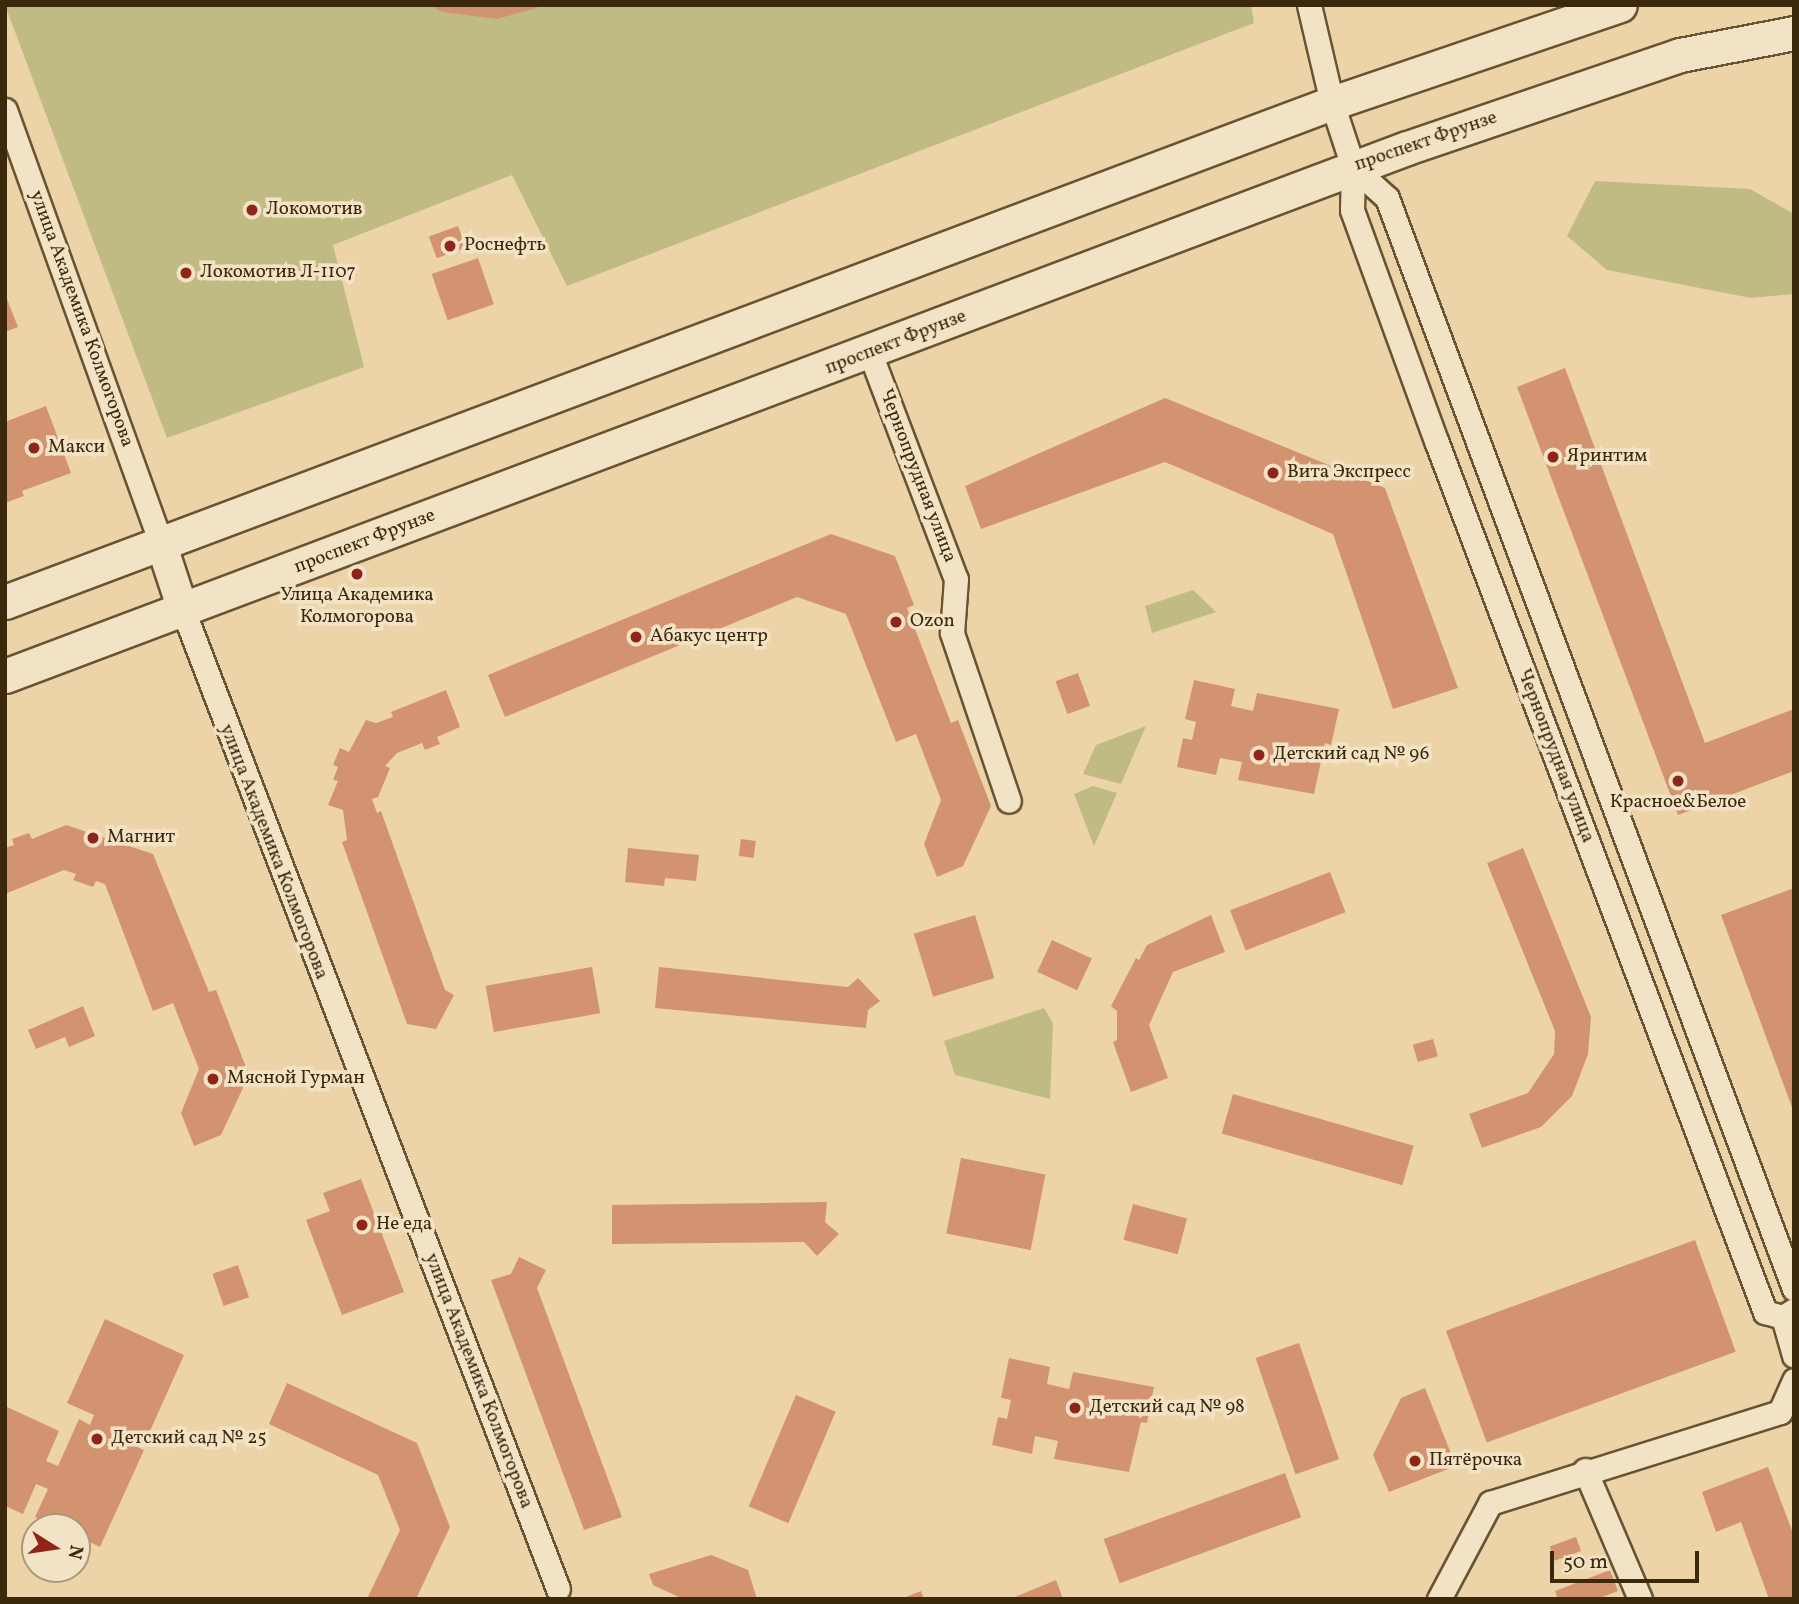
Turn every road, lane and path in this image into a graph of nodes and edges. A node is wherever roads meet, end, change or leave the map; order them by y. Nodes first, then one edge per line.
1 (1309, 5) edge
2 (1620, 5) edge
3 (1794, 33) edge
4 (1332, 103) junction
5 (5, 110) edge
6 (1353, 167) junction
7 (870, 353) junction
8 (161, 543) junction
9 (5, 602) edge
10 (183, 610) junction
11 (5, 676) edge
12 (1009, 801) dead end
13 (1794, 1289) edge
14 (1789, 1314) edge
15 (1794, 1355) edge
16 (1794, 1380) edge
17 (1586, 1470) junction
18 (558, 1589) dead end
19 (1439, 1599) edge
20 (1640, 1599) edge

1 - 4 street, Чернопрудная улица
2 - 4 main road
3 - 6 main road, проспект Фрунзе
4 - 6 street, Чернопрудная улица
4 - 8 main road
5 - 8 street, улица Академика Колмогорова
6 - 7 main road, проспект Фрунзе
6 - 13 street, Чернопрудная улица
6 - 14 street, Чернопрудная улица
7 - 10 main road, проспект Фрунзе
7 - 12 street, Чернопрудная улица
8 - 9 main road
8 - 10 street, улица Академика Колмогорова
10 - 11 main road, проспект Фрунзе
10 - 18 street, улица Академика Колмогорова
14 - 15 street
16 - 17 street
17 - 19 street
17 - 20 street

